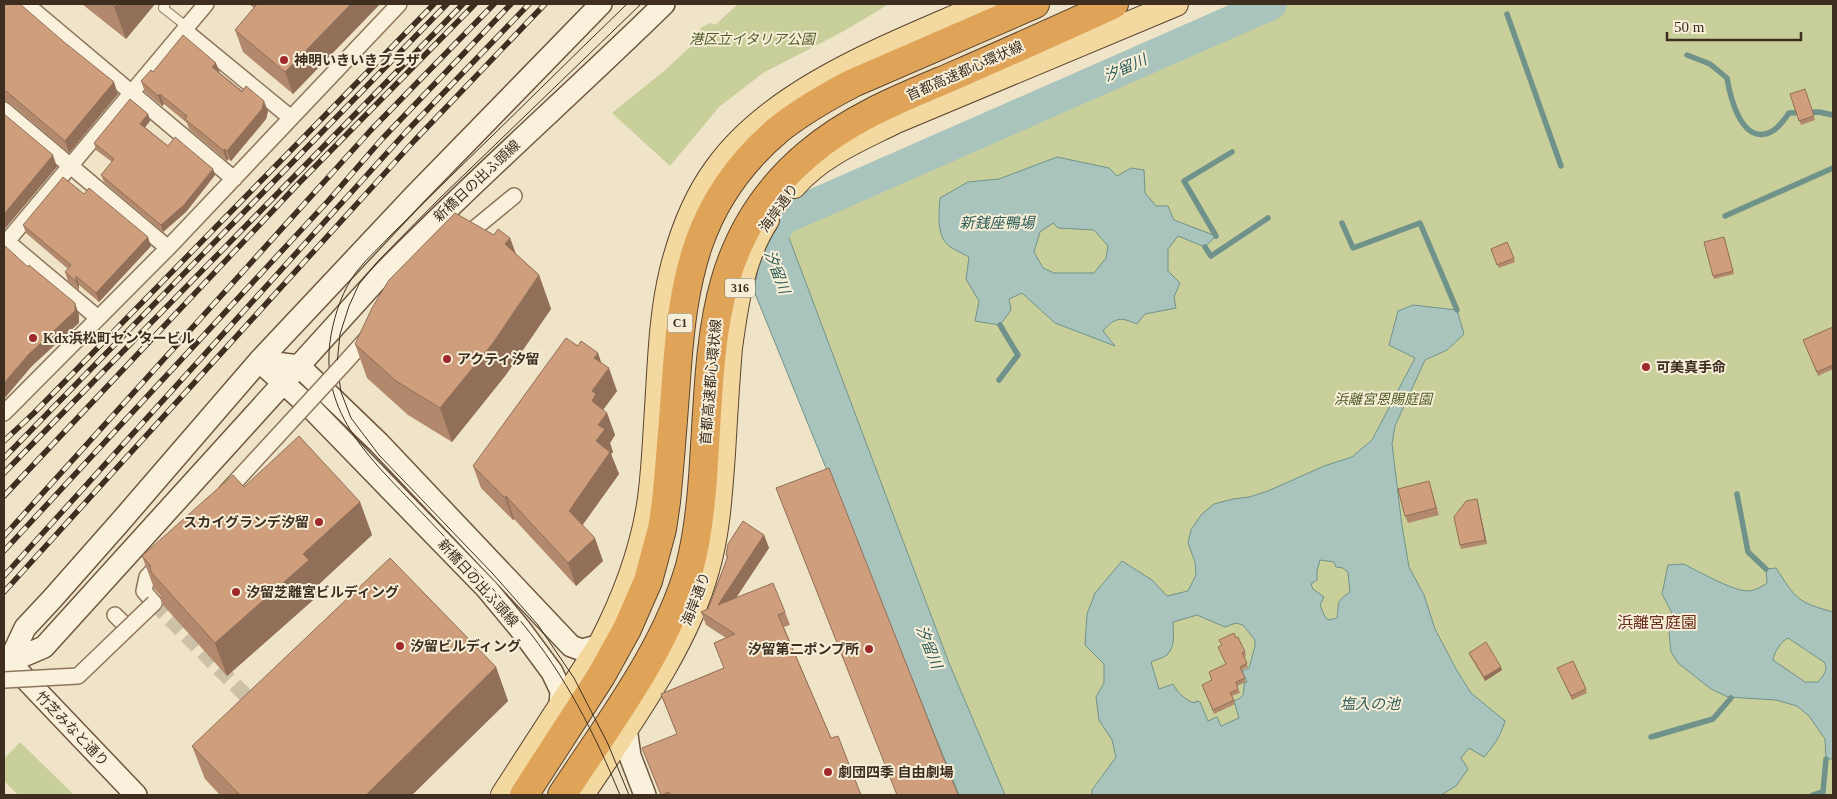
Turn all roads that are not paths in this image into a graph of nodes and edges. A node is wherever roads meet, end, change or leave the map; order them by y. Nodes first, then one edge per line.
1 (26, 4) edge
2 (166, 4) edge
3 (206, 4) edge
4 (399, 4) edge
5 (601, 4) edge
6 (664, 4) edge
7 (985, 4) edge
8 (1035, 4) edge
9 (1114, 4) edge
10 (1128, 4) edge
11 (1176, 4) edge
12 (185, 28) junction
13 (1048, 34) junction
14 (132, 92) junction
15 (4, 110) edge
16 (291, 118) junction
17 (70, 166) junction
18 (234, 179) junction
19 (514, 196) dead end
20 (5, 242) edge
21 (168, 248) junction
22 (450, 251) edge
23 (98, 318) junction
24 (380, 324) edge
25 (259, 361) junction
26 (299, 366) junction
27 (284, 382) junction
28 (4, 414) edge
29 (212, 507) edge
30 (173, 549) edge
31 (115, 615) dead end
32 (127, 628) junction
33 (600, 645) junction
34 (5, 666) edge
35 (560, 707) junction
36 (626, 728) junction
37 (136, 795) edge
38 (502, 795) edge
39 (524, 795) edge
40 (562, 795) edge
41 (582, 795) edge
42 (646, 795) edge

1 - 14 street
2 - 12 lane
3 - 12 street
4 - 16 street
5 - 25 main road
6 - 26 main road, 新橋日の出ふ頭線
7 - 33 main road
8 - 39 highway, C1
9 - 13 highway, 首都高速都心環状線
10 - 13 highway
11 - 36 main road, 海岸通り / 316
12 - 14 street
12 - 16 street
13 - 40 highway, 首都高速都心環状線
14 - 17 street
14 - 18 street
15 - 17 street
16 - 18 street
17 - 20 street
17 - 21 street
18 - 21 street
19 - 22 street
20 - 23 street
21 - 23 street
23 - 28 street
24 - 29 street, bridge
25 - 26 main road
25 - 27 main road
25 - 34 main road
26 - 27 main road, 新橋日の出ふ頭線
26 - 33 main road, 新橋日の出ふ頭線
27 - 34 main road
27 - 35 main road, 新橋日の出ふ頭線
30 - 32 street, bridge
31 - 32 street
32 - 34 street, bridge
33 - 35 main road
34 - 37 main road, 竹芝みなと通り
35 - 38 main road
36 - 41 main road, 海岸通り / 316
36 - 42 main road

